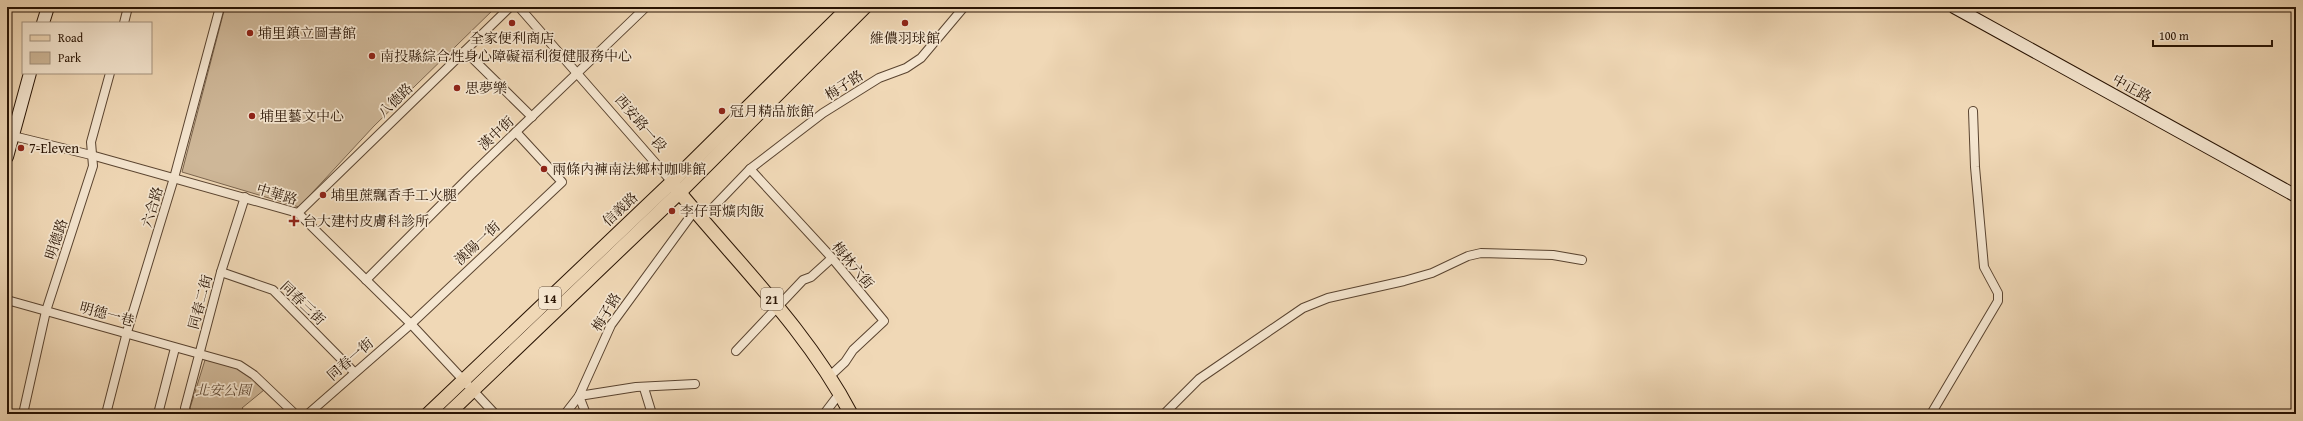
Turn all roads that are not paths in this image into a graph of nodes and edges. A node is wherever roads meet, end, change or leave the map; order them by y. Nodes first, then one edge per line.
1 (48, 7) edge
2 (128, 7) edge
3 (220, 7) edge
4 (510, 7) edge
5 (519, 7) edge
6 (646, 7) edge
7 (849, 7) edge
8 (865, 7) edge
9 (964, 7) edge
10 (1954, 7) edge
11 (43, 22) edge
12 (124, 22) edge
13 (465, 51) junction
14 (30, 74) edge
15 (110, 74) edge
16 (577, 74) junction
17 (1973, 111) dead end
18 (532, 117) junction
19 (516, 132) junction
20 (10, 135) edge
21 (91, 155) junction
22 (7, 157) edge
23 (750, 169) junction
24 (174, 178) junction
25 (672, 182) junction
26 (680, 192) junction
27 (2296, 196) edge
28 (245, 198) junction
29 (298, 212) junction
30 (698, 214) junction
31 (832, 258) junction
32 (1582, 260) dead end
33 (221, 272) junction
34 (366, 280) junction
35 (7, 300) edge
36 (777, 305) junction
37 (46, 311) junction
38 (410, 324) junction
39 (127, 332) junction
40 (175, 348) junction
41 (736, 351) dead end
42 (200, 354) junction
43 (354, 372) junction
44 (830, 376) junction
45 (464, 381) junction
46 (695, 384) dead end
47 (644, 388) junction
48 (474, 391) junction
49 (840, 392) junction
50 (579, 396) junction
51 (23, 414) edge
52 (106, 414) edge
53 (158, 414) edge
54 (186, 414) edge
55 (295, 414) edge
56 (308, 414) edge
57 (428, 414) edge
58 (448, 414) edge
59 (496, 414) edge
60 (565, 414) edge
61 (586, 414) edge
62 (652, 414) edge
63 (824, 414) edge
64 (851, 414) edge
65 (1164, 414) edge
66 (1931, 414) edge

1 - 11 street
2 - 12 street
3 - 24 street, 六合路
4 - 13 street, 八德路
5 - 16 street, 西安路一段
6 - 16 street, 漢中街
7 - 25 main road, 信義路 / 14
8 - 26 main road, 信義路 / 14
9 - 23 street, 梅子路
10 - 27 street, 中正路
13 - 18 street
13 - 29 street, 八德路
14 - 20 street
15 - 21 street, 明德路
16 - 18 street, 漢中街
16 - 25 street, 西安路一段
17 - 66 street
18 - 19 street, 漢中街
19 - 34 street, 漢中街
19 - 38 street, 漢陽一街
20 - 21 street, 中華路
20 - 22 street
21 - 24 street, 中華路
21 - 37 street, 明德路
23 - 30 street, 梅子路
23 - 31 street, 梅林六街
24 - 28 street, 中華路
24 - 39 street, 六合路
25 - 26 main road, 西安路一段 / 21
25 - 45 main road, 信義路 / 14
26 - 30 main road, 西安路一段 / 21
26 - 48 main road, 信義路 / 14
28 - 29 street, 中華路
28 - 33 street, 同春二街
29 - 34 street, 中華路
30 - 36 main road, 西安路一段 / 21
30 - 50 street, 梅子路
31 - 36 street
31 - 44 street, 梅林六街
32 - 65 street
33 - 42 street, 同春二街
33 - 43 street, 同春三街
34 - 38 street, 中華路
35 - 37 street, 明德一巷
36 - 41 street
36 - 44 main road, 西安路一段 / 21
37 - 39 street, 明德一巷
37 - 51 street, 明德路
38 - 43 street, 同春一街
38 - 45 street, 中華路
39 - 40 street, 明德一巷
39 - 52 street, 六合路
40 - 42 street, 明德一巷
40 - 53 street
42 - 54 street, 同春二街
42 - 55 street, 明德一巷
43 - 56 street, 同春一街
44 - 49 main road, 西安路一段 / 21
45 - 48 street, 中華路
45 - 57 main road, 信義路 / 14
46 - 47 street
47 - 50 street
47 - 62 street
48 - 58 main road, 信義路 / 14
48 - 59 street, 中華路
49 - 63 street
49 - 64 main road, 西安路一段 / 21
50 - 60 street, 梅子路
50 - 61 street

